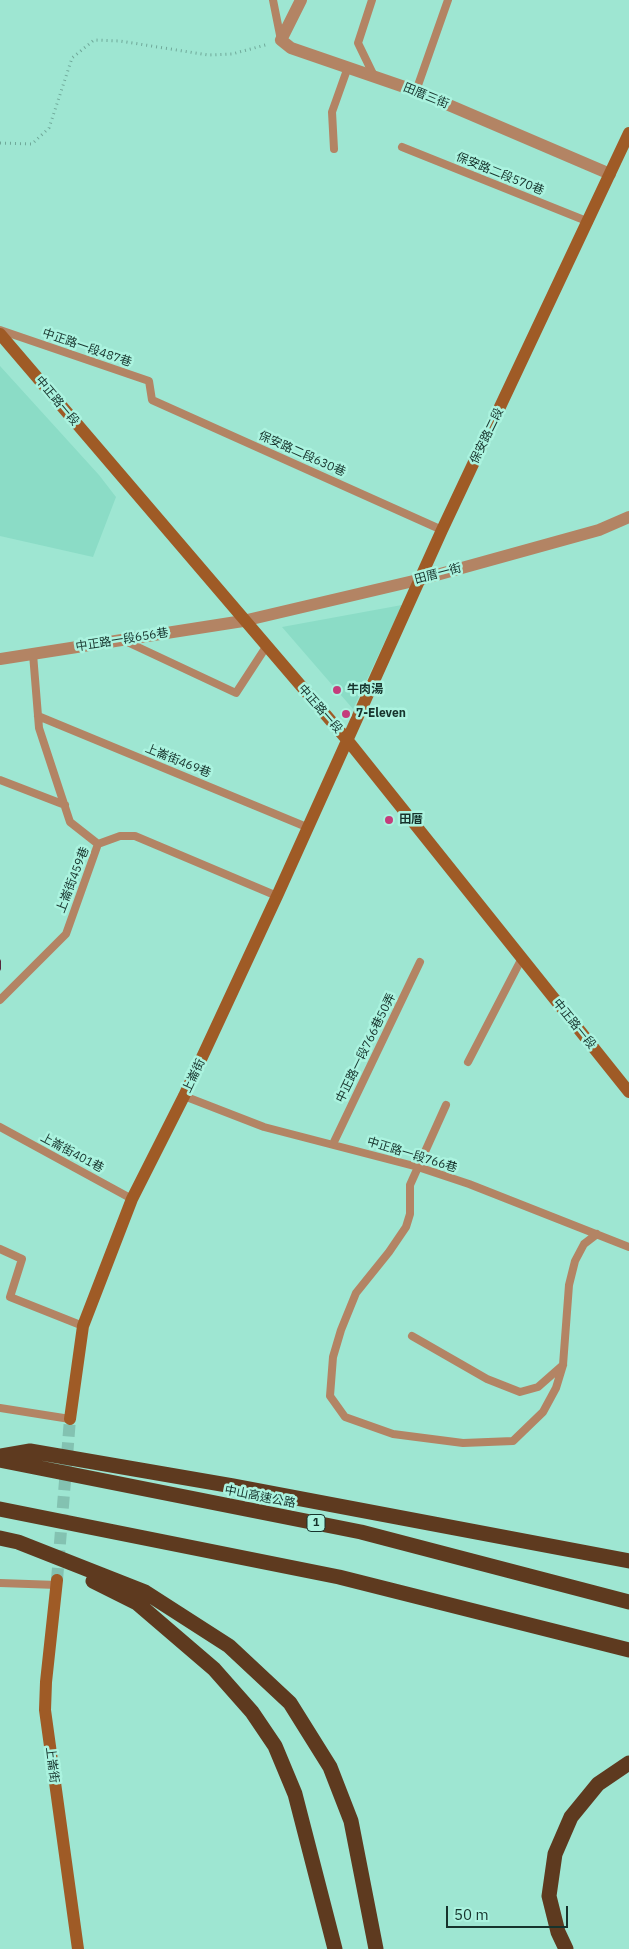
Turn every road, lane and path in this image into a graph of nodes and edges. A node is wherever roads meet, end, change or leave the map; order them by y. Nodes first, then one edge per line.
1 (273, 0) edge
2 (302, 0) edge
3 (372, 0) edge
4 (448, 0) edge
5 (281, 40) junction
6 (348, 67) junction
7 (374, 76) junction
8 (416, 91) junction
9 (629, 133) edge
10 (0, 143) edge
11 (402, 147) dead end
12 (334, 149) dead end
13 (610, 174) junction
14 (589, 222) junction
15 (0, 330) edge
16 (0, 334) edge
17 (152, 400) joint
18 (629, 516) edge
19 (442, 530) junction
20 (422, 579) junction
21 (244, 621) junction
22 (123, 640) junction
23 (266, 647) junction
24 (33, 654) junction
25 (0, 659) edge
26 (38, 716) junction
27 (349, 742) junction
28 (0, 780) edge
29 (65, 805) junction
30 (309, 828) junction
31 (98, 844) junction
32 (277, 896) junction
33 (522, 958) junction
34 (420, 962) dead end
35 (0, 1000) edge
36 (468, 1062) dead end
37 (629, 1092) edge
38 (184, 1096) junction
39 (446, 1105) dead end
40 (0, 1127) edge
41 (333, 1144) junction
42 (418, 1167) junction
43 (132, 1198) junction
44 (597, 1234) junction
45 (629, 1247) edge
46 (0, 1249) edge
47 (84, 1326) junction
48 (412, 1336) dead end
49 (563, 1365) junction
50 (0, 1408) edge
51 (70, 1419) joint
52 (0, 1456) edge
53 (0, 1460) edge
54 (0, 1509) edge
55 (0, 1538) edge
56 (18, 1542) junction
57 (629, 1560) edge
58 (0, 1583) edge
59 (57, 1583) joint
60 (629, 1602) edge
61 (629, 1650) edge
62 (629, 1763) edge
63 (78, 1949) edge
64 (335, 1949) edge
65 (376, 1949) edge
66 (566, 1949) edge

1 - 5 lane
2 - 5 street
3 - 7 lane
4 - 8 lane
5 - 6 street, 田厝三街
5 - 10 path
6 - 7 street, 田厝三街
6 - 12 lane
7 - 8 street, 田厝三街
8 - 13 street, 田厝三街
9 - 13 street, 保安路二段
11 - 14 lane, 保安路二段570巷
13 - 14 street, 保安路二段
14 - 19 street, 保安路二段
15 - 17 lane, 中正路一段487巷
16 - 21 street, 中正路一段
17 - 19 lane, 保安路二段630巷
18 - 20 street, 田厝一街
19 - 20 street, 保安路二段
20 - 21 street, 田厝一街
20 - 27 street, 保安路二段
21 - 22 street, 中正路一段656巷
21 - 23 street, 中正路一段
22 - 23 lane
22 - 24 street, 中正路一段656巷
23 - 27 street, 中正路一段
24 - 25 street, 中正路一段656巷
24 - 26 lane
26 - 29 lane
26 - 30 lane, 上崙街469巷
27 - 30 street, 上崙街
27 - 33 street, 中正路一段
28 - 29 lane
29 - 31 lane
30 - 32 street, 上崙街
31 - 32 lane, 上崙街459巷
31 - 35 lane, 上崙街459巷
32 - 38 street, 上崙街
33 - 36 lane
33 - 37 street, 中正路一段
34 - 41 lane, 中正路一段766巷50弄
38 - 41 lane, 中正路一段766巷
38 - 43 street, 上崙街
39 - 42 lane
40 - 43 lane, 上崙街401巷
41 - 42 lane, 中正路一段766巷
42 - 44 lane, 中正路一段766巷
42 - 49 lane
43 - 47 street, 上崙街
44 - 45 lane, 中正路一段766巷
44 - 49 lane
46 - 47 lane
47 - 51 street, 上崙街
48 - 49 lane
50 - 51 lane
52 - 57 highway
53 - 60 highway, 中山高速公路 / 1
54 - 61 highway
55 - 56 highway
56 - 64 highway
56 - 65 highway
58 - 59 lane
59 - 63 street, 上崙街
62 - 66 highway

